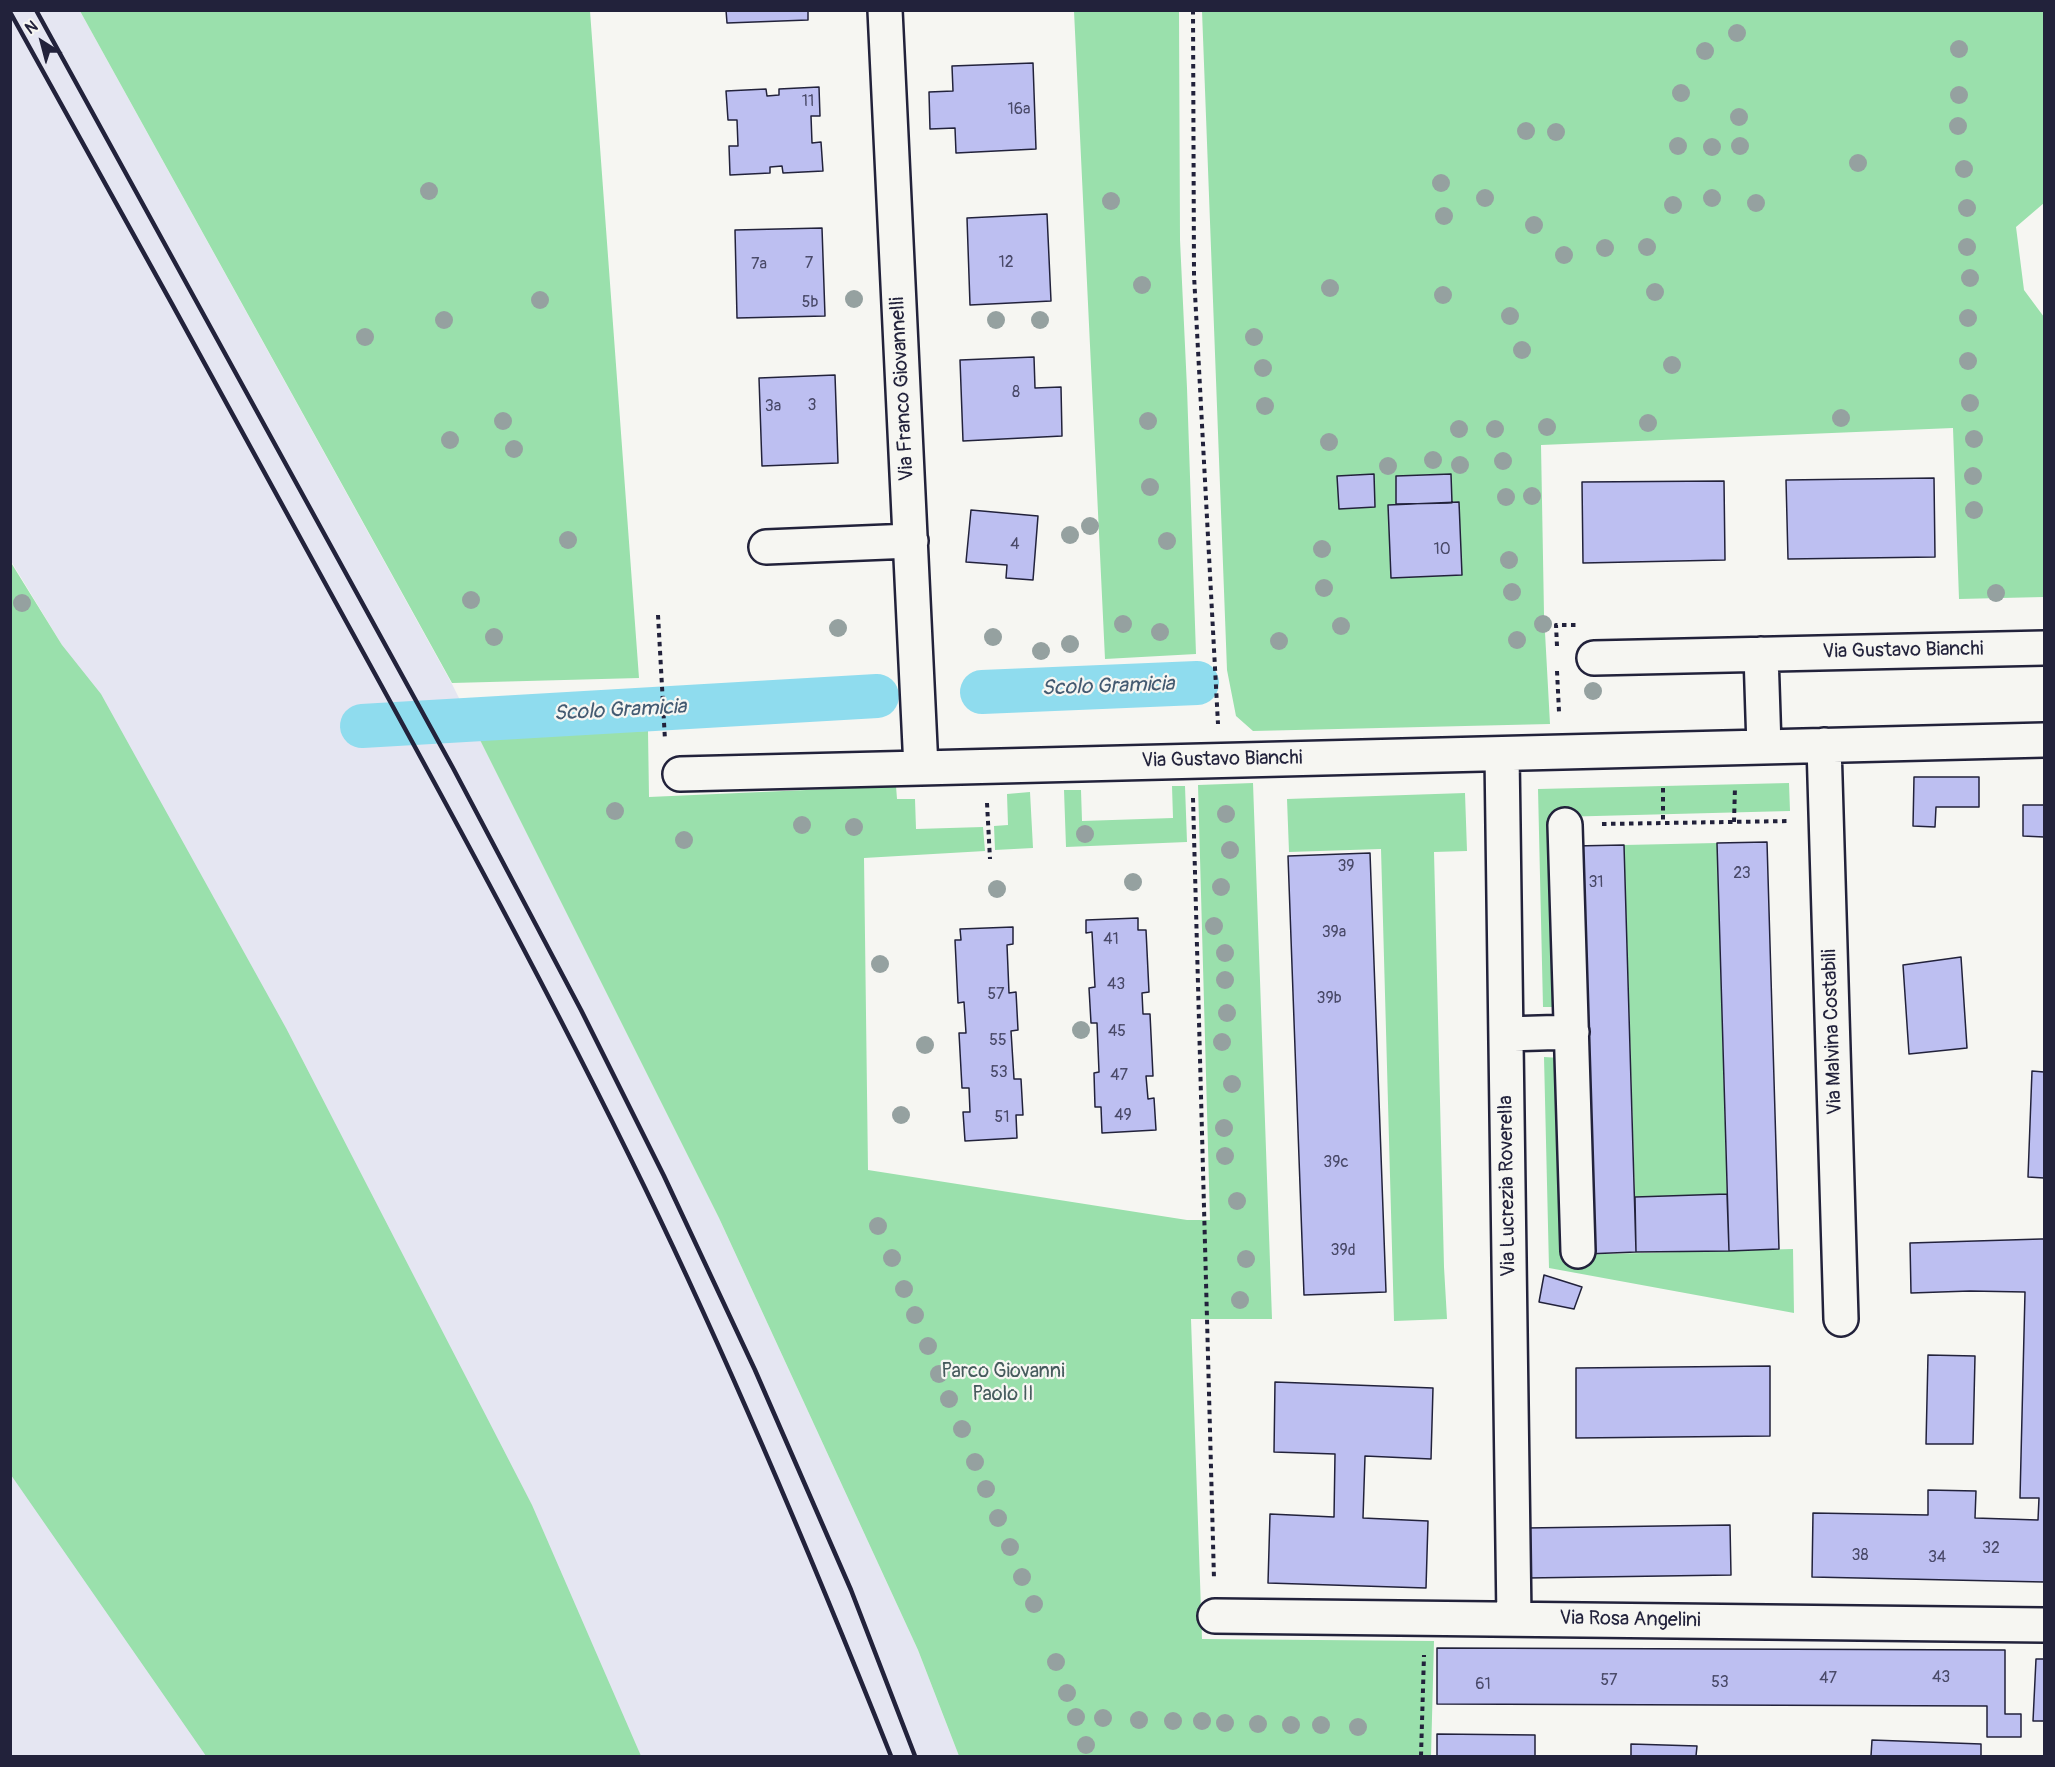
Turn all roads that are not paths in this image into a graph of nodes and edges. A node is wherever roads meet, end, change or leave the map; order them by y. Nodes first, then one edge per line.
1 (885, 10) edge
2 (911, 541) junction
3 (766, 547) dead end
4 (2044, 648) edge
5 (1761, 654) junction
6 (1594, 658) dead end
7 (2044, 740) edge
8 (1824, 746) junction
9 (1764, 747) junction
10 (1502, 754) junction
11 (673, 763) road end
12 (921, 768) junction
13 (1565, 825) road end
14 (1572, 1032) junction
15 (1506, 1034) junction
16 (1578, 1251) dead end
17 (1841, 1318) dead end
18 (1215, 1616) road end
19 (1514, 1619) junction
20 (2044, 1625) edge

1 - 2 street, Via Franco Giovannelli
2 - 3 street
2 - 12 street, Via Franco Giovannelli
4 - 5 street, Via Gustavo Bianchi
5 - 6 street, Via Gustavo Bianchi
5 - 9 street
7 - 8 street, Via Gustavo Bianchi
8 - 9 street, Via Gustavo Bianchi
8 - 17 street, Via Malvina Costabili
9 - 10 street, Via Gustavo Bianchi
10 - 12 street, Via Gustavo Bianchi
10 - 15 street, Via Lucrezia Roverella
11 - 12 street, Via Gustavo Bianchi
13 - 14 street
14 - 15 street
14 - 16 street
15 - 19 street, Via Lucrezia Roverella
18 - 19 street, Via Rosa Angelini
19 - 20 street, Via Rosa Angelini

